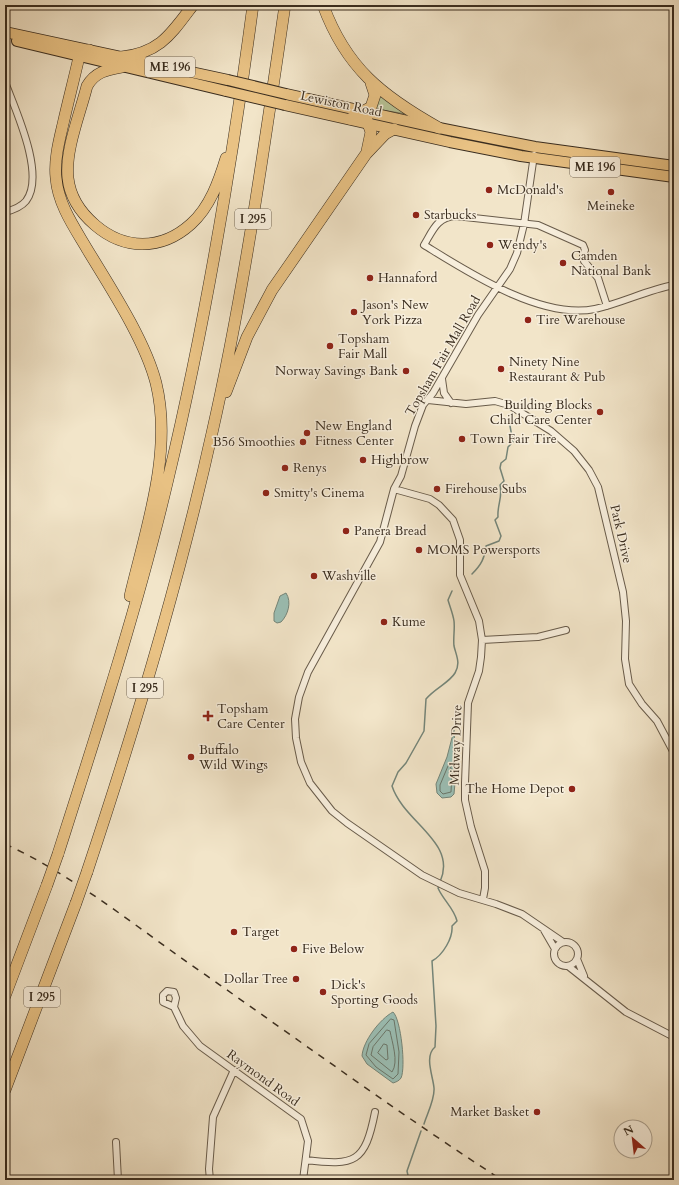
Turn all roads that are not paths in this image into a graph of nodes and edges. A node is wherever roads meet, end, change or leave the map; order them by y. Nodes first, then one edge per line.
1 (194, 5) edge
2 (253, 5) edge
3 (285, 5) edge
4 (323, 5) edge
5 (5, 32) edge
6 (5, 38) edge
7 (89, 50) junction
8 (80, 57) junction
9 (121, 62) junction
10 (5, 82) edge
11 (371, 82) junction
12 (364, 112) junction
13 (350, 119) junction
14 (368, 123) junction
15 (237, 125) junction
16 (439, 128) junction
17 (394, 129) junction
18 (535, 147) junction
19 (366, 154) junction
20 (533, 158) junction
21 (674, 166) edge
22 (674, 177) edge
23 (5, 212) edge
24 (524, 224) junction
25 (674, 285) edge
26 (496, 287) junction
27 (607, 306) junction
28 (442, 379) junction
29 (428, 400) junction
30 (451, 403) junction
31 (213, 431) junction
32 (394, 489) junction
33 (566, 630) dead end
34 (482, 640) junction
35 (119, 656) junction
36 (674, 753) edge
37 (483, 899) junction
38 (542, 927) junction
39 (563, 942) junction
40 (555, 949) junction
41 (577, 959) junction
42 (568, 966) junction
43 (586, 979) junction
44 (5, 996) edge
45 (174, 1007) dead end
46 (674, 1037) edge
47 (234, 1070) junction
48 (5, 1090) edge
49 (375, 1112) dead end
50 (116, 1142) dead end
51 (306, 1160) junction
52 (118, 1180) edge
53 (210, 1180) edge
54 (303, 1180) edge

1 - 9 highway
2 - 15 highway, I 295
3 - 31 highway, I 295
4 - 11 highway
5 - 7 highway, Lewiston Road / ME 196
6 - 8 highway, Lewiston Road / ME 196
7 - 8 highway
7 - 9 highway, Lewiston Road / ME 196
8 - 9 highway, Lewiston Road / ME 196
8 - 35 highway
9 - 12 highway, Lewiston Road / ME 196, bridge
9 - 13 highway, Lewiston Road / ME 196, bridge
9 - 15 highway
10 - 23 street
11 - 12 highway
11 - 16 highway
12 - 13 highway
12 - 14 highway
12 - 16 highway, Lewiston Road / ME 196
13 - 14 highway, Lewiston Road / ME 196
14 - 17 highway, Lewiston Road / ME 196
14 - 19 highway
15 - 35 highway, I 295
16 - 18 highway, Lewiston Road / ME 196
17 - 19 highway
17 - 20 highway, Lewiston Road / ME 196
18 - 20 street, Topsham Fair Mall Road
18 - 21 highway, Lewiston Road / ME 196
19 - 31 highway
20 - 22 highway, Lewiston Road / ME 196
20 - 24 street, Topsham Fair Mall Road
24 - 26 street, Topsham Fair Mall Road
24 - 26 street
24 - 27 street
25 - 27 street
26 - 27 street
26 - 28 street, Topsham Fair Mall Road
28 - 29 street, Topsham Fair Mall Road
28 - 30 street
29 - 30 street, Park Drive
29 - 32 street, Topsham Fair Mall Road
30 - 36 street, Park Drive
31 - 48 highway, I 295, bridge
32 - 34 street, Midway Drive
32 - 37 street, Topsham Fair Mall Road
33 - 34 street
34 - 37 street, Midway Drive
35 - 44 highway, I 295, bridge
37 - 38 street, Topsham Fair Mall Road
38 - 39 street, Topsham Fair Mall Road
38 - 40 street, Topsham Fair Mall Road
39 - 40 street
39 - 41 street
40 - 42 street
41 - 42 street
41 - 43 street
42 - 43 street
43 - 46 street
45 - 47 street, Raymond Road
47 - 51 street, Raymond Road
47 - 53 street
49 - 51 street
50 - 52 street
51 - 54 street, Raymond Road

